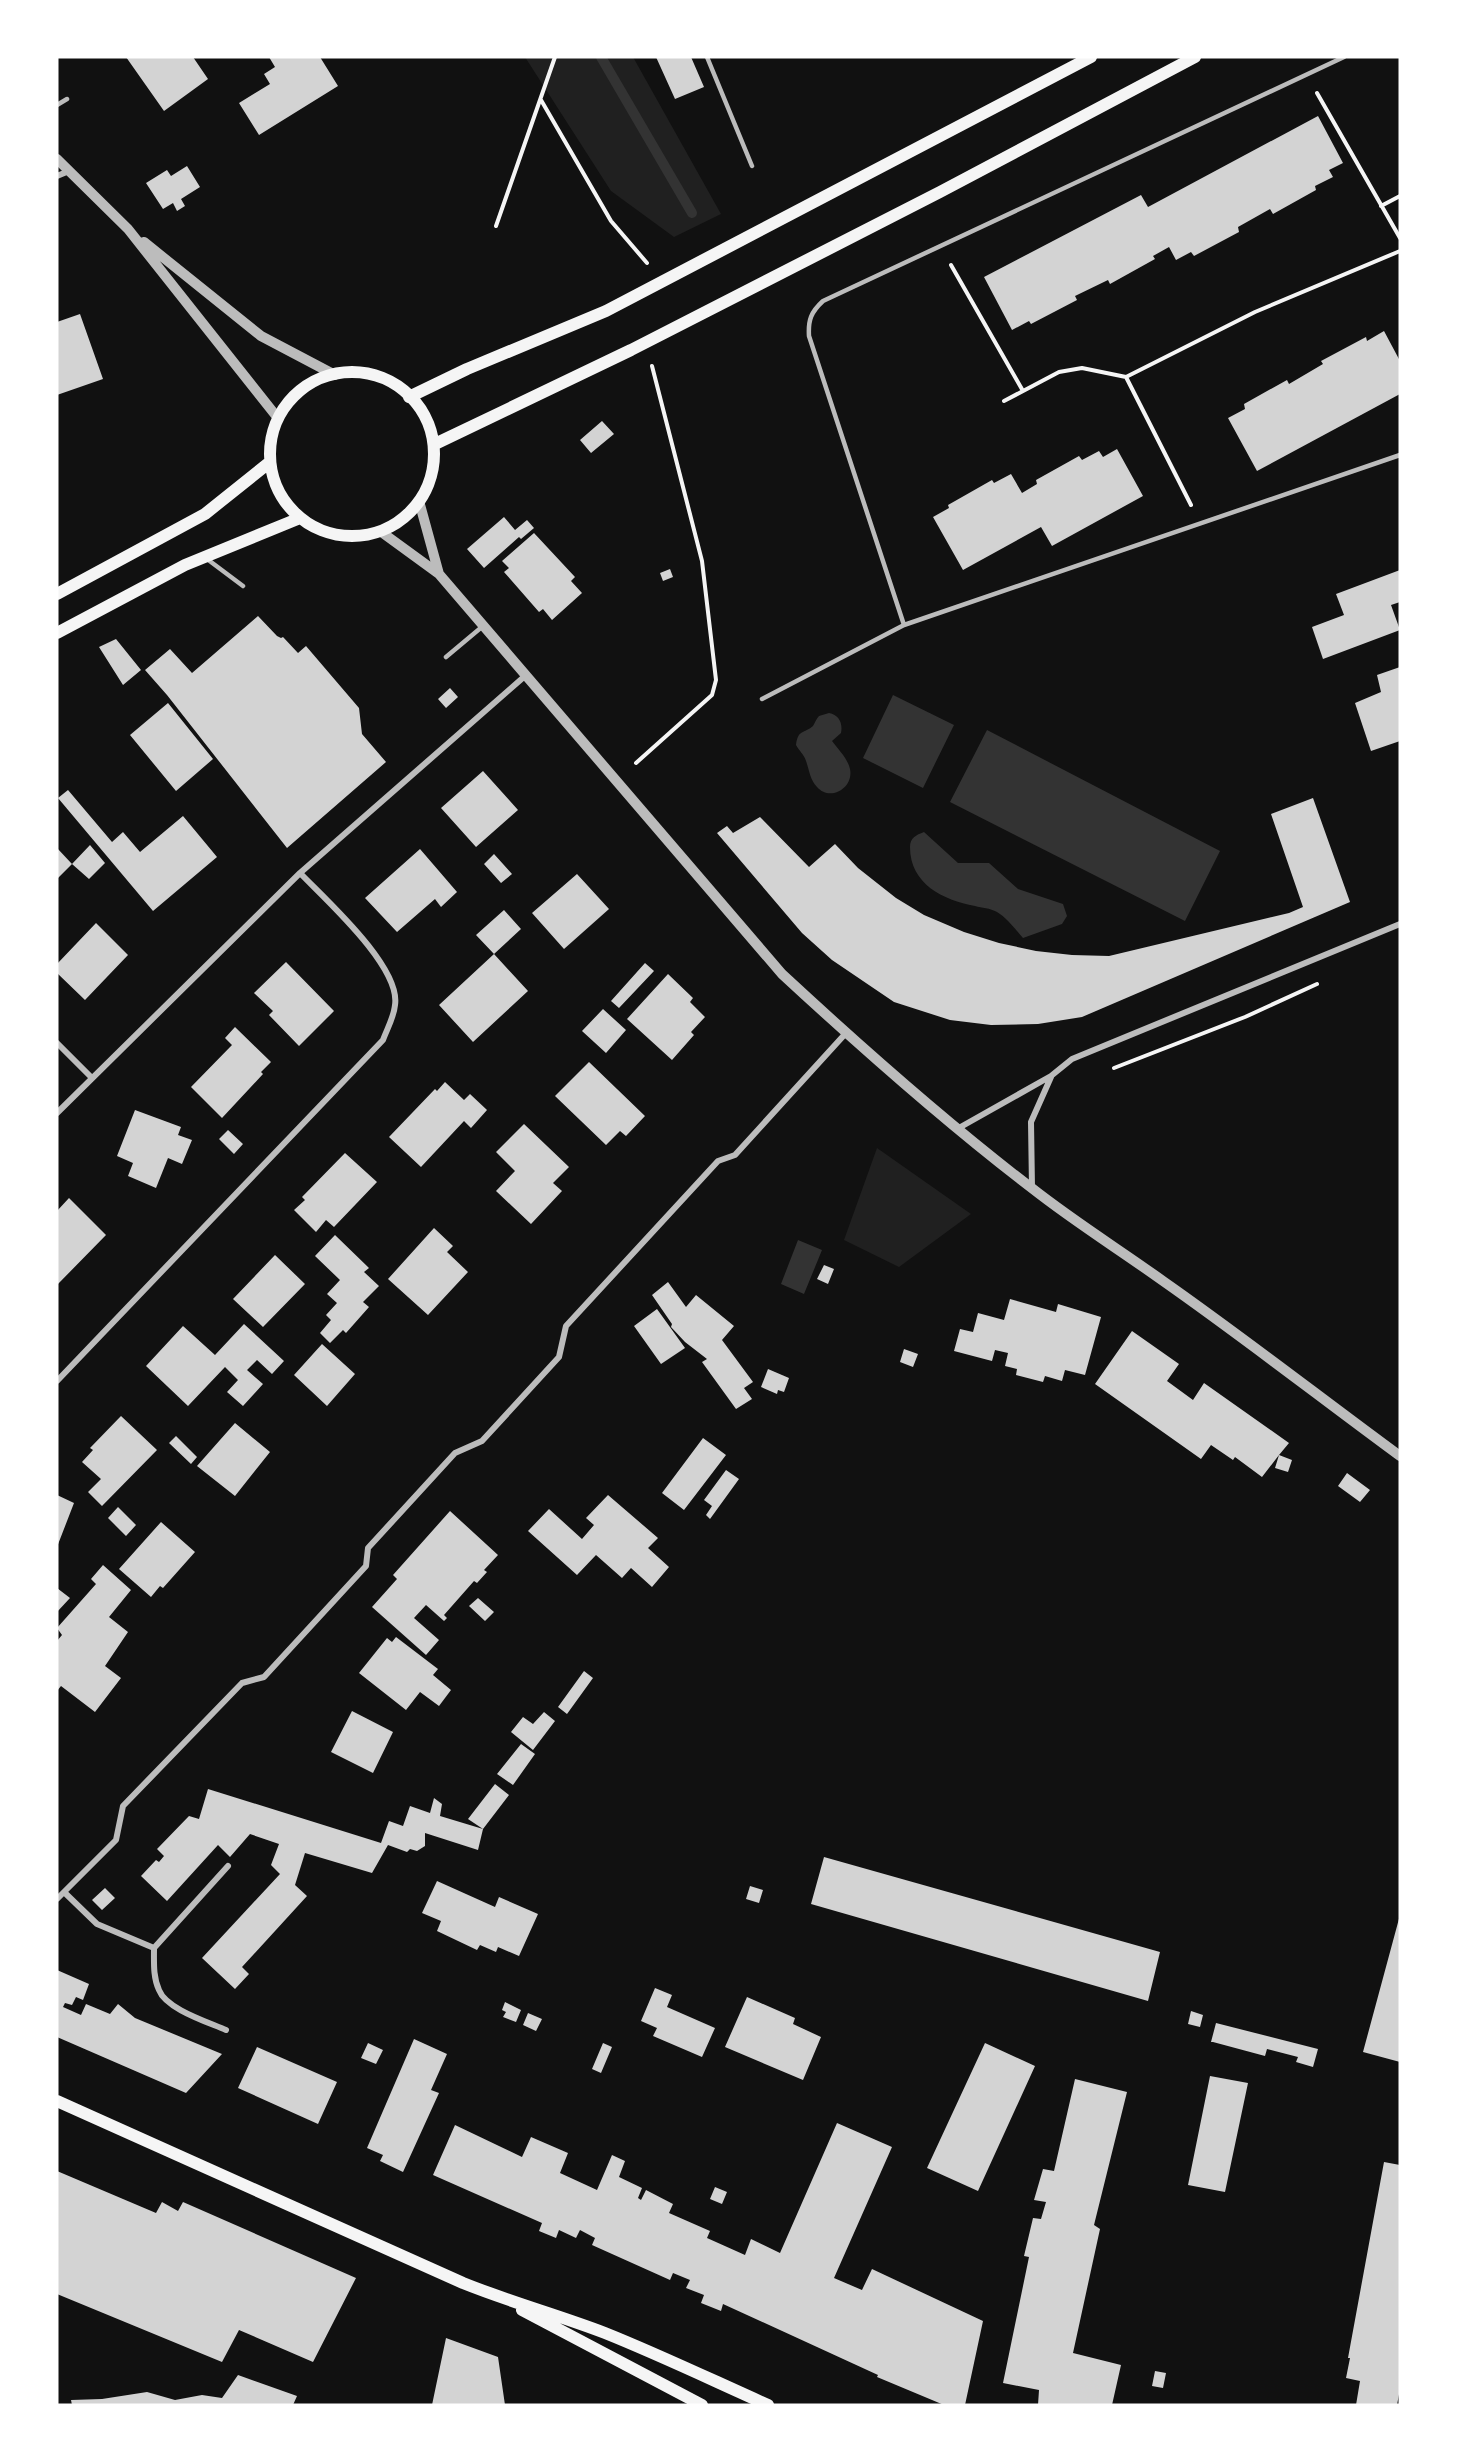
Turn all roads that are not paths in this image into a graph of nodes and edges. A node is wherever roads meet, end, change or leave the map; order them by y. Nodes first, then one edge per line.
1 (707, 57) edge
2 (1091, 57) edge
3 (1195, 57) edge
4 (1344, 57) edge
5 (67, 99) dead end
6 (57, 105) edge
7 (57, 159) edge
8 (752, 166) dead end
9 (69, 171) junction
10 (57, 176) edge
11 (128, 229) junction
12 (335, 375) junction
13 (409, 398) junction
14 (278, 417) junction
15 (435, 444) junction
16 (1400, 455) edge
17 (270, 462) junction
18 (419, 501) junction
19 (300, 518) junction
20 (380, 531) junction
21 (204, 557) junction
22 (439, 574) junction
23 (243, 586) dead end
24 (57, 594) edge
25 (904, 625) junction
26 (483, 626) junction
27 (57, 633) edge
28 (446, 657) dead end
29 (525, 676) junction
30 (762, 699) dead end
31 (300, 873) junction
32 (1400, 924) edge
33 (846, 1033) junction
34 (57, 1043) edge
35 (1052, 1076) junction
36 (92, 1078) junction
37 (57, 1113) edge
38 (957, 1129) junction
39 (1032, 1189) junction
40 (57, 1381) edge
41 (1400, 1456) edge
42 (228, 1866) dead end
43 (65, 1893) junction
44 (57, 1899) edge
45 (154, 1948) junction
46 (226, 2030) dead end
47 (57, 2101) edge
48 (505, 2300) junction
49 (702, 2405) edge
50 (768, 2405) edge

1 - 8 lane
2 - 13 main road
3 - 15 main road
4 - 25 lane
5 - 6 lane
7 - 9 street
9 - 10 street
9 - 11 street
11 - 12 street
11 - 14 street
12 - 13 main road
12 - 14 main road
13 - 15 main road
14 - 17 main road
15 - 18 main road
16 - 25 lane
17 - 19 main road
17 - 24 main road
18 - 20 main road
18 - 22 street
19 - 20 main road
19 - 21 main road
20 - 22 street
21 - 23 lane
21 - 27 main road
22 - 26 street
25 - 30 lane
26 - 28 lane
26 - 29 street
29 - 31 street
29 - 33 street
31 - 36 street
31 - 40 street
32 - 35 street
33 - 38 street
33 - 43 street
34 - 36 street
35 - 38 street
35 - 39 street
36 - 37 street
38 - 39 street
39 - 41 street
42 - 45 street
43 - 44 street
43 - 45 street
45 - 46 street
47 - 48 main road
48 - 49 main road
48 - 50 main road

